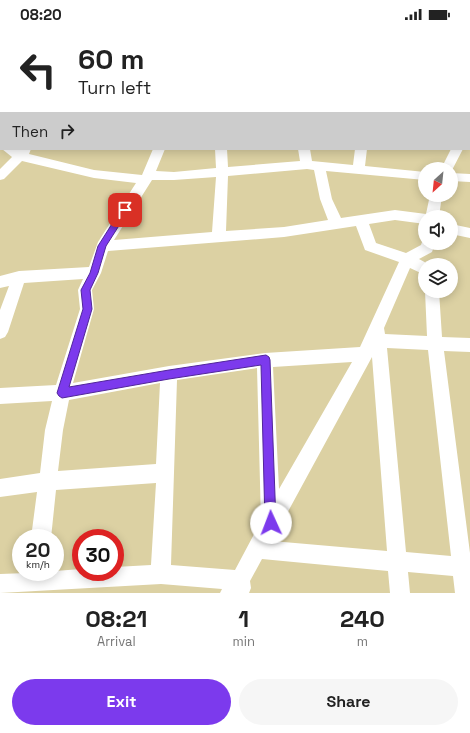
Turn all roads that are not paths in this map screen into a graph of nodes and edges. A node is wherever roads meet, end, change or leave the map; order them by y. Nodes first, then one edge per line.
1 (159, 150) edge
2 (222, 150) edge
3 (305, 150) edge
4 (361, 150) edge
5 (456, 150) edge
6 (19, 151) edge
7 (450, 162) edge
8 (313, 166) junction
9 (359, 170) junction
10 (222, 172) junction
11 (418, 175) edge
12 (0, 176) edge
13 (458, 177) edge
14 (146, 178) junction
15 (470, 178) edge
16 (418, 218) edge
17 (358, 220) junction
18 (337, 225) junction
19 (458, 230) edge
20 (470, 233) edge
21 (219, 237) junction
22 (102, 246) junction
23 (423, 250) edge
24 (407, 259) junction
25 (418, 265) edge
26 (94, 273) junction
27 (19, 277) junction
28 (0, 282) edge
29 (432, 298) edge
30 (0, 332) edge
31 (377, 334) junction
32 (435, 343) junction
33 (470, 345) edge
34 (365, 354) junction
35 (266, 360) junction
36 (169, 374) junction
37 (62, 393) junction
38 (0, 396) edge
39 (164, 473) junction
40 (48, 481) junction
41 (0, 488) edge
42 (271, 523) junction
43 (42, 529) edge
44 (257, 549) junction
45 (398, 562) junction
46 (466, 568) edge
47 (161, 574) junction
48 (36, 582) edge
49 (0, 584) edge
50 (237, 589) edge
51 (400, 593) edge
52 (465, 593) edge

1 - 14 street
2 - 10 street
3 - 8 street
4 - 9 street
5 - 7 street
6 - 12 street
6 - 14 street
8 - 9 street
8 - 10 street
8 - 18 street
9 - 11 street
10 - 14 street
10 - 21 street
13 - 15 street
14 - 22 street
16 - 17 street
17 - 18 street
17 - 24 street
18 - 21 street
19 - 20 street
21 - 22 street
22 - 26 street
23 - 24 street
24 - 25 street
24 - 31 street
26 - 27 street
26 - 37 street
27 - 28 street
27 - 30 street
29 - 32 street
31 - 32 street
31 - 34 street
31 - 45 street
32 - 33 street
32 - 46 street
34 - 35 street
34 - 42 street
35 - 36 street
35 - 42 street
36 - 37 street
36 - 39 street
37 - 38 street
37 - 40 street
39 - 40 street
39 - 47 street
40 - 41 street
40 - 43 street
42 - 44 street
44 - 45 street
44 - 50 street
45 - 46 street
45 - 51 street
46 - 52 street
47 - 48 street
47 - 50 street
48 - 49 street

